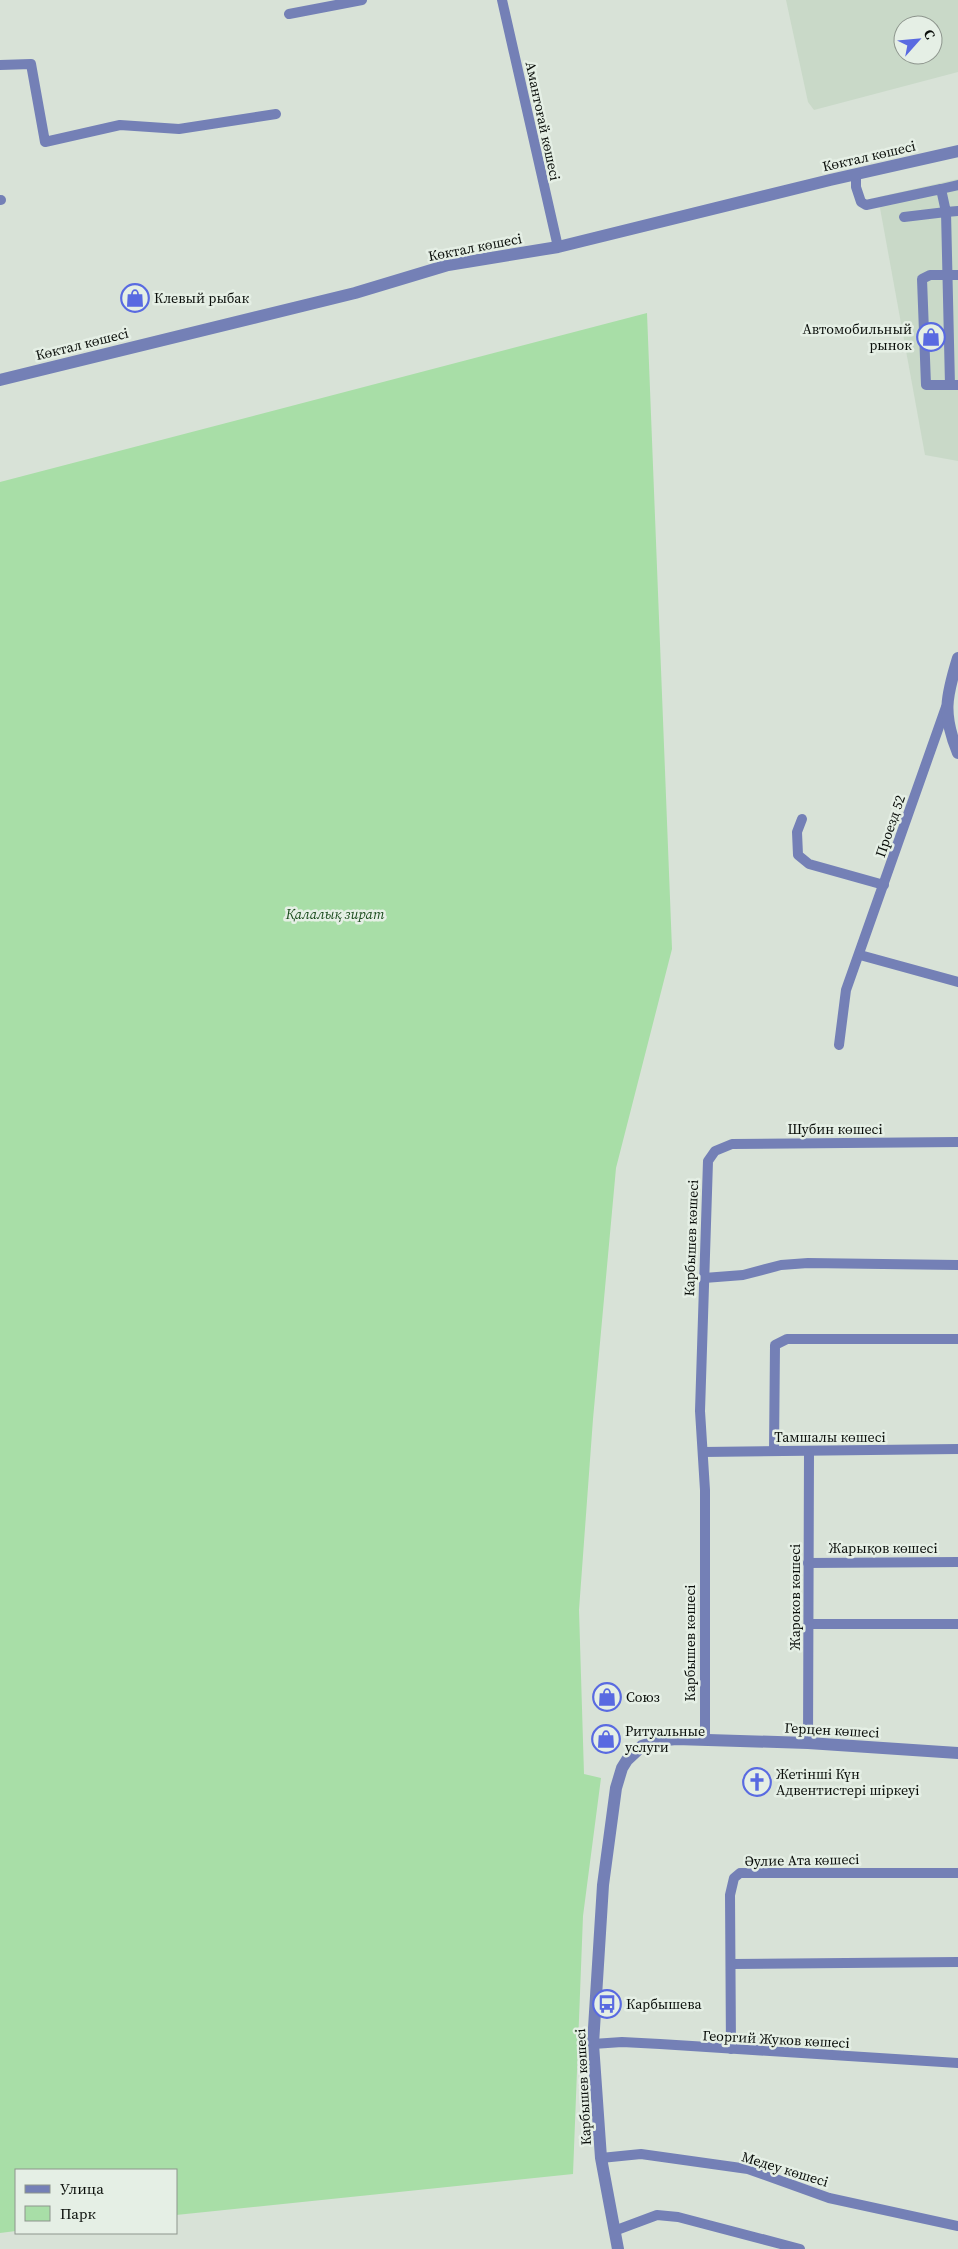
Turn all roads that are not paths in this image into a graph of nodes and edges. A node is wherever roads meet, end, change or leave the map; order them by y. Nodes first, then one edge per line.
1 (362, 0) edge
2 (502, 0) edge
3 (289, 14) dead end
4 (0, 65) edge
5 (276, 114) dead end
6 (958, 151) edge
7 (856, 174) junction
8 (958, 185) edge
9 (940, 189) junction
10 (958, 211) edge
11 (946, 212) junction
12 (904, 217) dead end
13 (558, 247) junction
14 (958, 274) edge
15 (947, 275) junction
16 (0, 380) edge
17 (954, 385) edge
18 (958, 658) edge
19 (946, 707) junction
20 (958, 753) edge
21 (802, 820) dead end
22 (884, 885) junction
23 (860, 955) junction
24 (958, 982) edge
25 (839, 1045) dead end
26 (958, 1142) edge
27 (715, 1151) joint
28 (958, 1265) edge
29 (704, 1278) junction
30 (958, 1339) edge
31 (958, 1449) edge
32 (774, 1451) junction
33 (703, 1452) junction
34 (809, 1452) junction
35 (958, 1562) edge
36 (808, 1563) junction
37 (810, 1624) junction
38 (958, 1624) edge
39 (705, 1739) junction
40 (808, 1743) junction
41 (958, 1753) edge
42 (958, 1873) edge
43 (958, 1962) edge
44 (731, 1964) junction
45 (593, 2044) junction
46 (731, 2050) junction
47 (958, 2063) edge
48 (601, 2158) junction
49 (958, 2226) edge
50 (614, 2231) junction
51 (618, 2249) edge
52 (800, 2249) edge

1 - 3 street
2 - 13 street, Амантоғай көшесі
4 - 5 street
6 - 7 street, Көктал көшесі
7 - 9 street
7 - 13 street, Көктал көшесі
8 - 9 street
9 - 11 street
10 - 11 street
11 - 12 street
11 - 15 street
13 - 16 street, Көктал көшесі
14 - 15 street
15 - 17 street
15 - 17 street
18 - 19 street
19 - 20 street
19 - 22 street, Проезд 52
21 - 22 street
22 - 23 street, Проезд 52
23 - 24 street
23 - 25 street, Проезд 52
26 - 27 street, Шубин көшесі
27 - 29 street, Карбышев көшесі
28 - 29 street
29 - 33 street, Карбышев көшесі
30 - 32 street
31 - 34 street, Тамшалы көшесі
32 - 33 street, Тамшалы көшесі
32 - 34 street, Тамшалы көшесі
33 - 39 street, Карбышев көшесі
34 - 36 street, Жароков көшесі
35 - 36 street, Жарықов көшесі
36 - 37 street, Жароков көшесі
37 - 38 street
37 - 40 street, Жароков көшесі
39 - 40 street, Герцен көшесі
39 - 45 street, Карбышев көшесі
40 - 41 street, Герцен көшесі
42 - 44 street, Әулие Ата көшесі
43 - 44 street
44 - 46 street, Әулие Ата көшесі
45 - 46 street, Георгий Жуков көшесі
45 - 48 street, Карбышев көшесі
46 - 47 street, Георгий Жуков көшесі
48 - 49 street, Медеу көшесі
48 - 50 street, Карбышев көшесі
50 - 51 street, Карбышев көшесі
50 - 52 street

